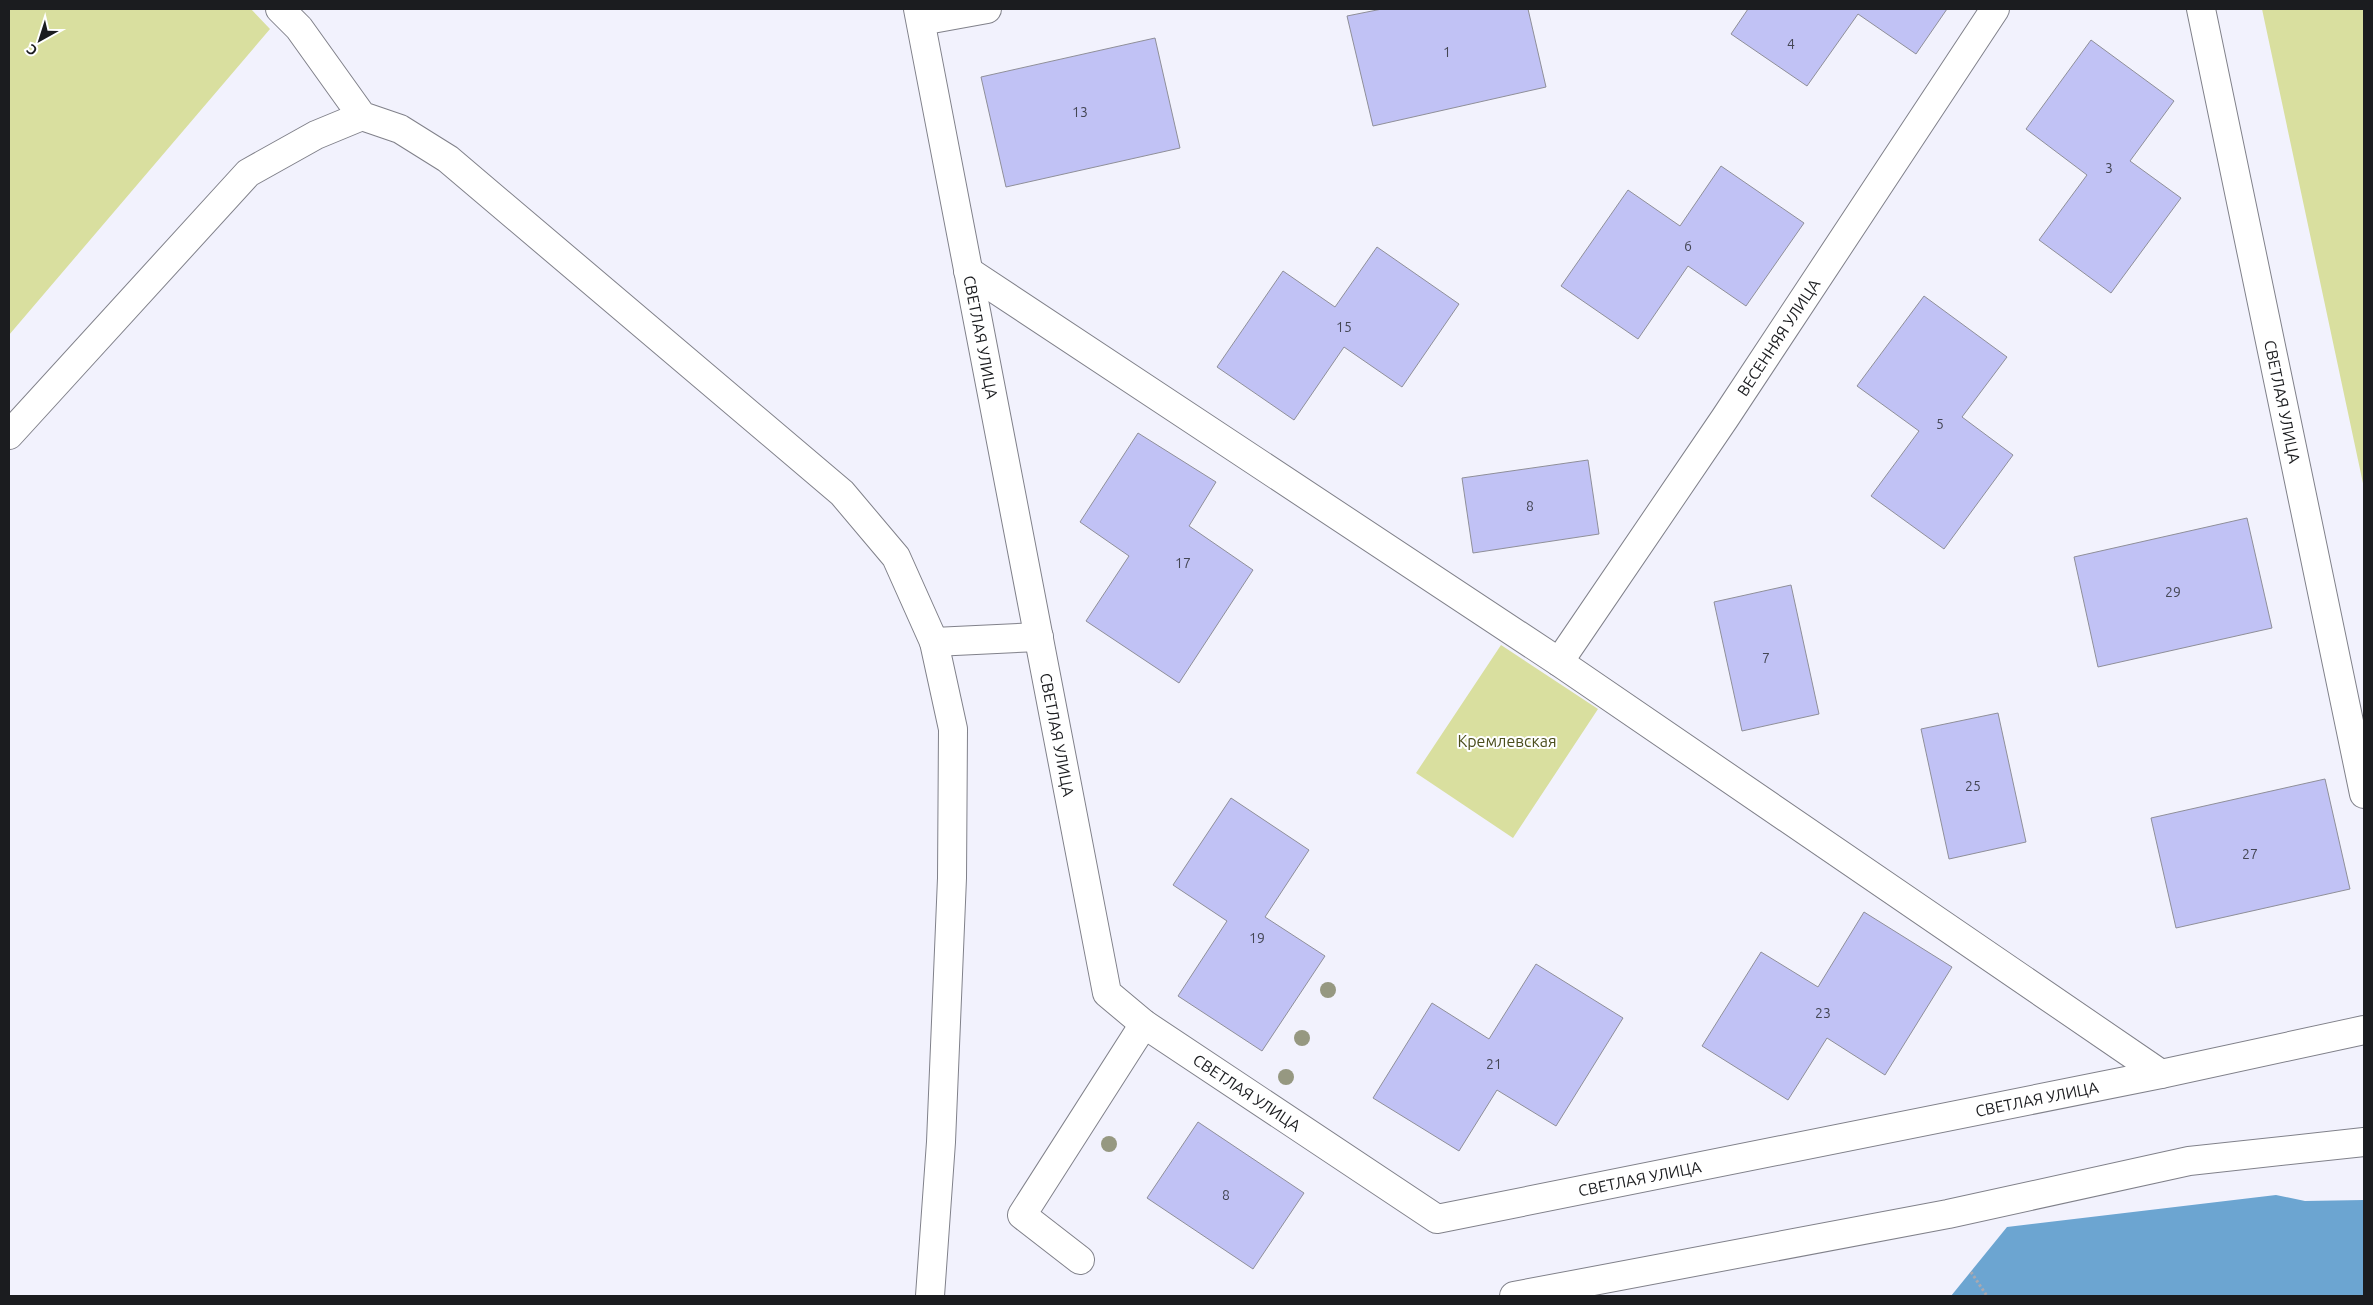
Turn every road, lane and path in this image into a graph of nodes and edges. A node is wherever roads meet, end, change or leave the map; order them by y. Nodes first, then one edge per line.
1 (280, 9) edge
2 (987, 9) edge
3 (1995, 9) edge
4 (2201, 9) edge
5 (920, 15) edge
6 (362, 116) junction
7 (968, 271) junction
8 (9, 435) edge
9 (1038, 637) junction
10 (934, 642) junction
11 (1559, 662) junction
12 (2364, 794) edge
13 (1144, 1024) junction
14 (2364, 1030) edge
15 (2161, 1074) junction
16 (2364, 1142) edge
17 (1080, 1260) dead end
18 (1971, 1272) dead end
19 (930, 1296) edge
20 (1514, 1296) edge
21 (1987, 1296) edge

1 - 6 street
2 - 5 street
3 - 11 street, ВЕСЕННЯЯ УЛИЦА
4 - 12 street, СВЕТЛАЯ УЛИЦА
5 - 7 street, СВЕТЛАЯ УЛИЦА
6 - 8 street
6 - 10 street
7 - 9 street, СВЕТЛАЯ УЛИЦА
7 - 11 street
9 - 10 street
9 - 13 street, СВЕТЛАЯ УЛИЦА
10 - 19 street
11 - 15 street
13 - 15 street, СВЕТЛАЯ УЛИЦА
13 - 17 street
14 - 15 street, СВЕТЛАЯ УЛИЦА
16 - 20 street
18 - 21 path

